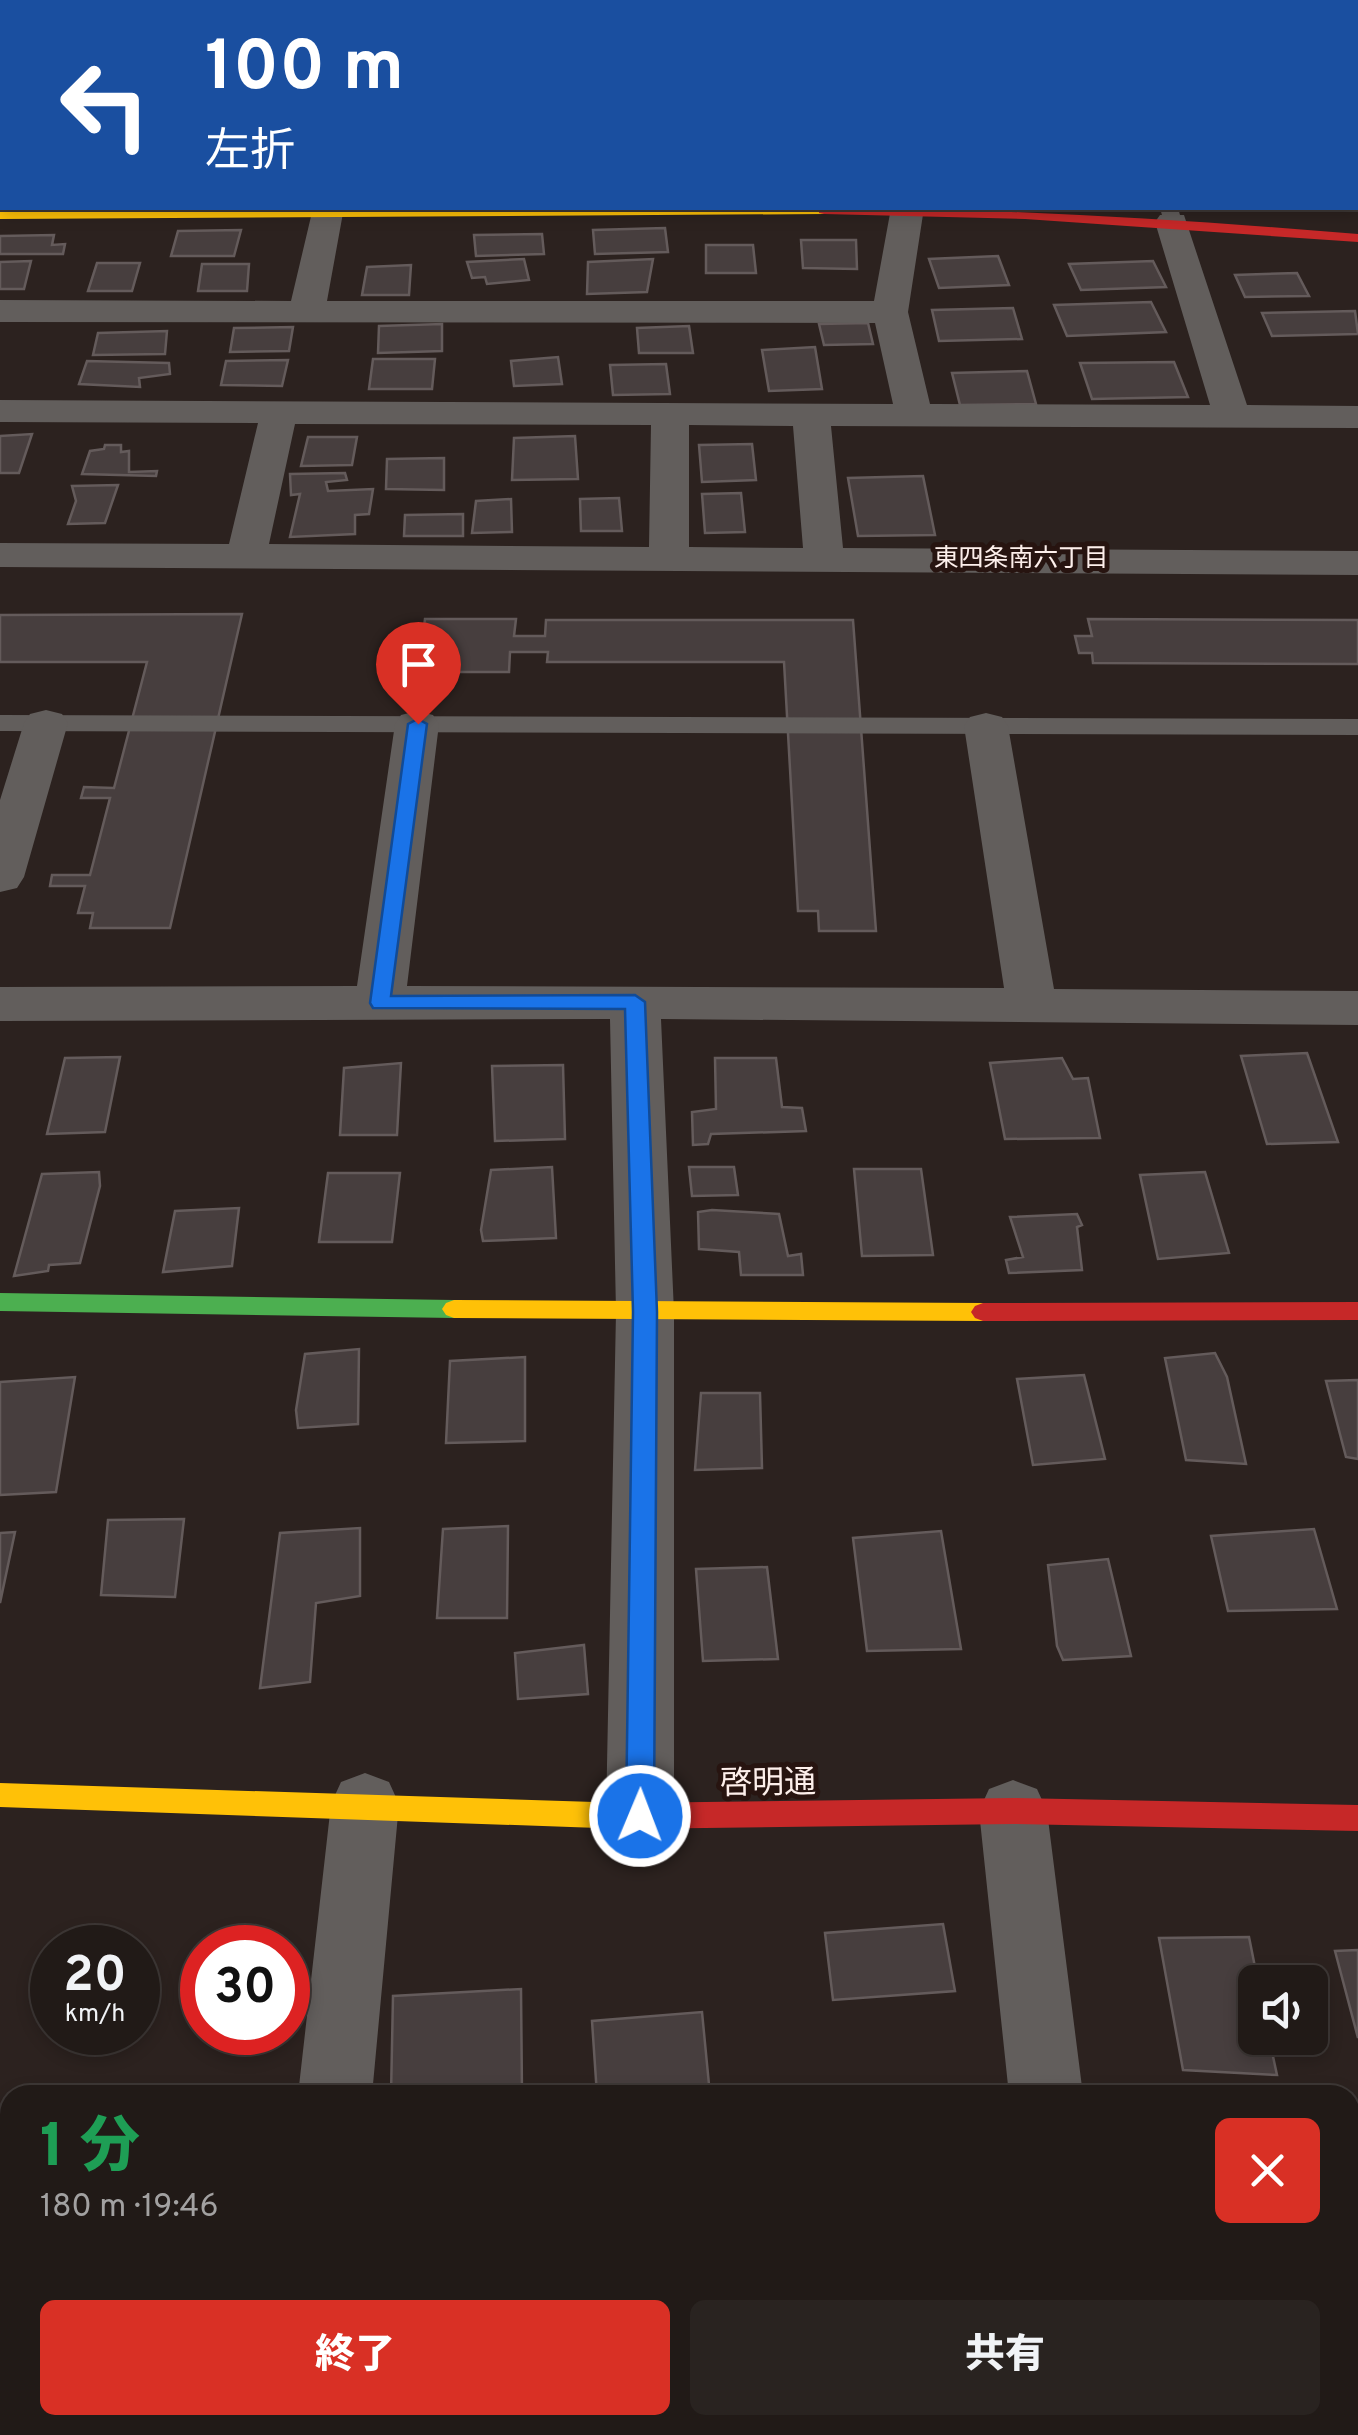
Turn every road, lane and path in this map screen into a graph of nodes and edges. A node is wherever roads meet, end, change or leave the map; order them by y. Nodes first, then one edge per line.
1 (762, 210) edge
2 (908, 210) edge
3 (952, 210) edge
4 (326, 213) junction
5 (0, 214) edge
6 (1171, 215) edge
7 (1358, 238) edge
8 (0, 311) edge
9 (307, 311) junction
10 (890, 312) junction
11 (0, 411) edge
12 (279, 413) junction
13 (670, 415) junction
14 (811, 416) junction
15 (914, 416) junction
16 (1232, 417) junction
17 (1358, 417) edge
18 (0, 555) edge
19 (246, 556) junction
20 (669, 559) junction
21 (824, 560) junction
22 (1358, 562) edge
23 (0, 723) edge
24 (46, 723) junction
25 (418, 724) junction
26 (986, 726) junction
27 (1358, 728) edge
28 (0, 878) edge
29 (635, 1002) junction
30 (380, 1003) junction
31 (0, 1004) edge
32 (1032, 1005) junction
33 (1358, 1008) edge
34 (0, 1302) edge
35 (1358, 1311) edge
36 (645, 1312) junction
37 (0, 1795) edge
38 (365, 1804) junction
39 (1013, 1811) junction
40 (640, 1816) junction
41 (1358, 1818) edge
42 (336, 2085) edge
43 (1045, 2085) edge

1 - 4 street
2 - 10 street
3 - 6 street
4 - 5 street
4 - 9 street
6 - 7 street
6 - 16 street
8 - 9 street
9 - 10 street
10 - 15 street
11 - 12 street
12 - 13 street
12 - 19 street
13 - 14 street
13 - 20 street
14 - 15 street
14 - 21 street
15 - 16 street
16 - 17 street
18 - 19 street
19 - 20 street
20 - 21 street
21 - 22 street
23 - 24 lane
24 - 25 lane
24 - 28 street
25 - 26 lane
25 - 30 street
26 - 27 lane
26 - 32 street
29 - 30 street
29 - 32 street
29 - 36 street
30 - 31 street
32 - 33 street
34 - 36 street
35 - 36 street
36 - 40 street
37 - 38 street, 啓明通
38 - 40 street, 啓明通
38 - 42 street
39 - 40 street, 啓明通
39 - 41 street, 啓明通
39 - 43 street

